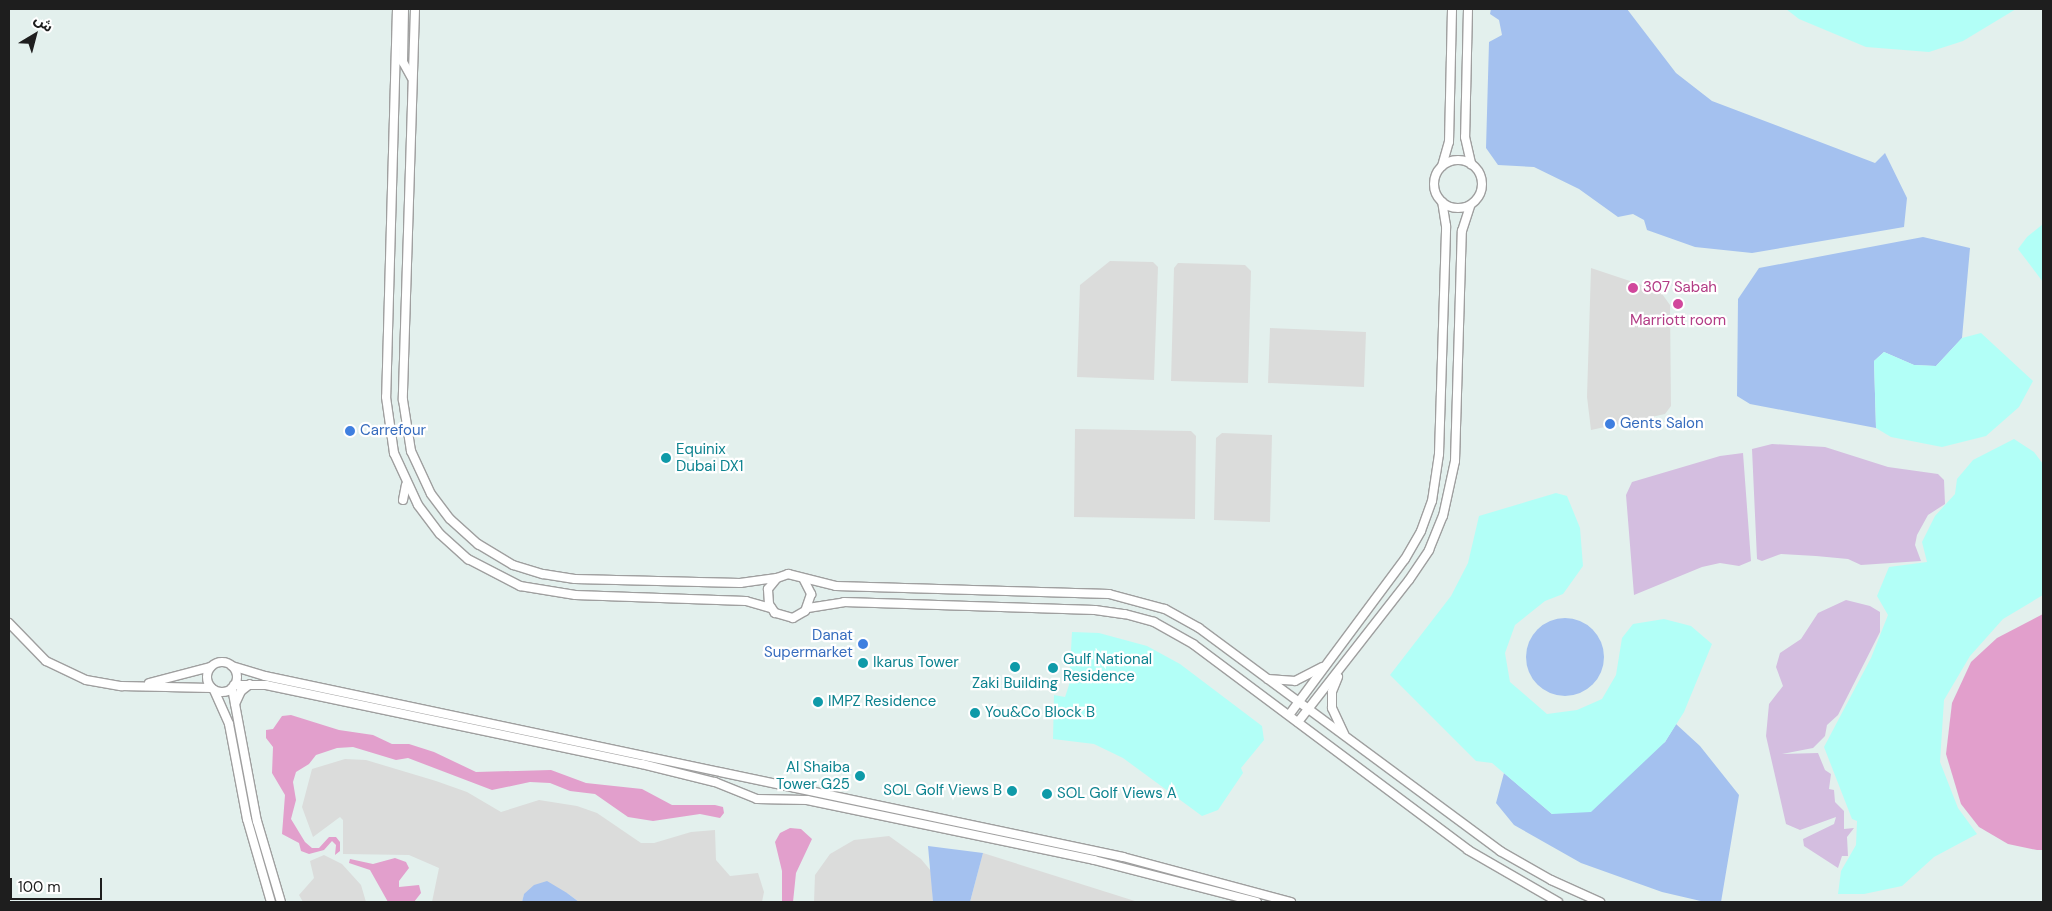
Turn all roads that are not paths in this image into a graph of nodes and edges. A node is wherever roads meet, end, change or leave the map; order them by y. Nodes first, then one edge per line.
1 (397, 9) edge
2 (404, 9) edge
3 (415, 9) edge
4 (1452, 9) edge
5 (1468, 9) edge
6 (412, 78) junction
7 (1471, 164) junction
8 (1442, 166) junction
9 (1442, 202) junction
10 (1470, 206) junction
11 (382, 234) dead end
12 (392, 234) junction
13 (1432, 382) dead end
14 (1441, 382) junction
15 (1429, 469) dead end
16 (1438, 470) junction
17 (406, 485) junction
18 (403, 500) dead end
19 (777, 578) junction
20 (804, 580) junction
21 (1075, 583) dead end
22 (1075, 592) junction
23 (771, 608) junction
24 (808, 608) junction
25 (1095, 610) junction
26 (1095, 619) dead end
27 (9, 623) edge
28 (1326, 665) junction
29 (210, 666) junction
30 (232, 666) junction
31 (1342, 668) junction
32 (1267, 678) junction
33 (250, 683) junction
34 (134, 686) junction
35 (233, 687) junction
36 (213, 689) junction
37 (1299, 702) junction
38 (234, 706) junction
39 (1308, 709) junction
40 (1289, 715) junction
41 (1298, 722) junction
42 (1346, 738) junction
43 (1509, 876) junction
44 (1505, 885) dead end
45 (271, 902) edge
46 (281, 902) edge
47 (1256, 902) edge
48 (1291, 902) edge
49 (1558, 902) edge
50 (1600, 902) edge

1 - 12 street
2 - 6 street
3 - 6 street
4 - 8 street
5 - 7 street
6 - 19 street
7 - 8 street
7 - 10 street
8 - 9 street
9 - 10 street
9 - 14 street
10 - 31 street
11 - 12 street
12 - 17 street
13 - 14 street
14 - 16 street
15 - 16 street
16 - 28 street
17 - 18 street
17 - 23 street
19 - 20 street
19 - 23 street
20 - 22 street
20 - 24 street
21 - 22 street
22 - 32 street
23 - 24 street
24 - 25 street
25 - 26 street
25 - 40 street
27 - 34 street
28 - 32 street
28 - 37 street
29 - 30 street
29 - 34 street
29 - 36 street
30 - 35 street
30 - 48 street
31 - 39 street
31 - 42 street
32 - 37 street
33 - 35 street
33 - 38 street
33 - 47 street
34 - 36 street
35 - 36 street
35 - 38 street
36 - 45 street
37 - 39 street
37 - 40 street
38 - 46 street
39 - 41 street
39 - 42 street
40 - 41 street
41 - 43 street
42 - 50 street
43 - 44 street
43 - 49 street

